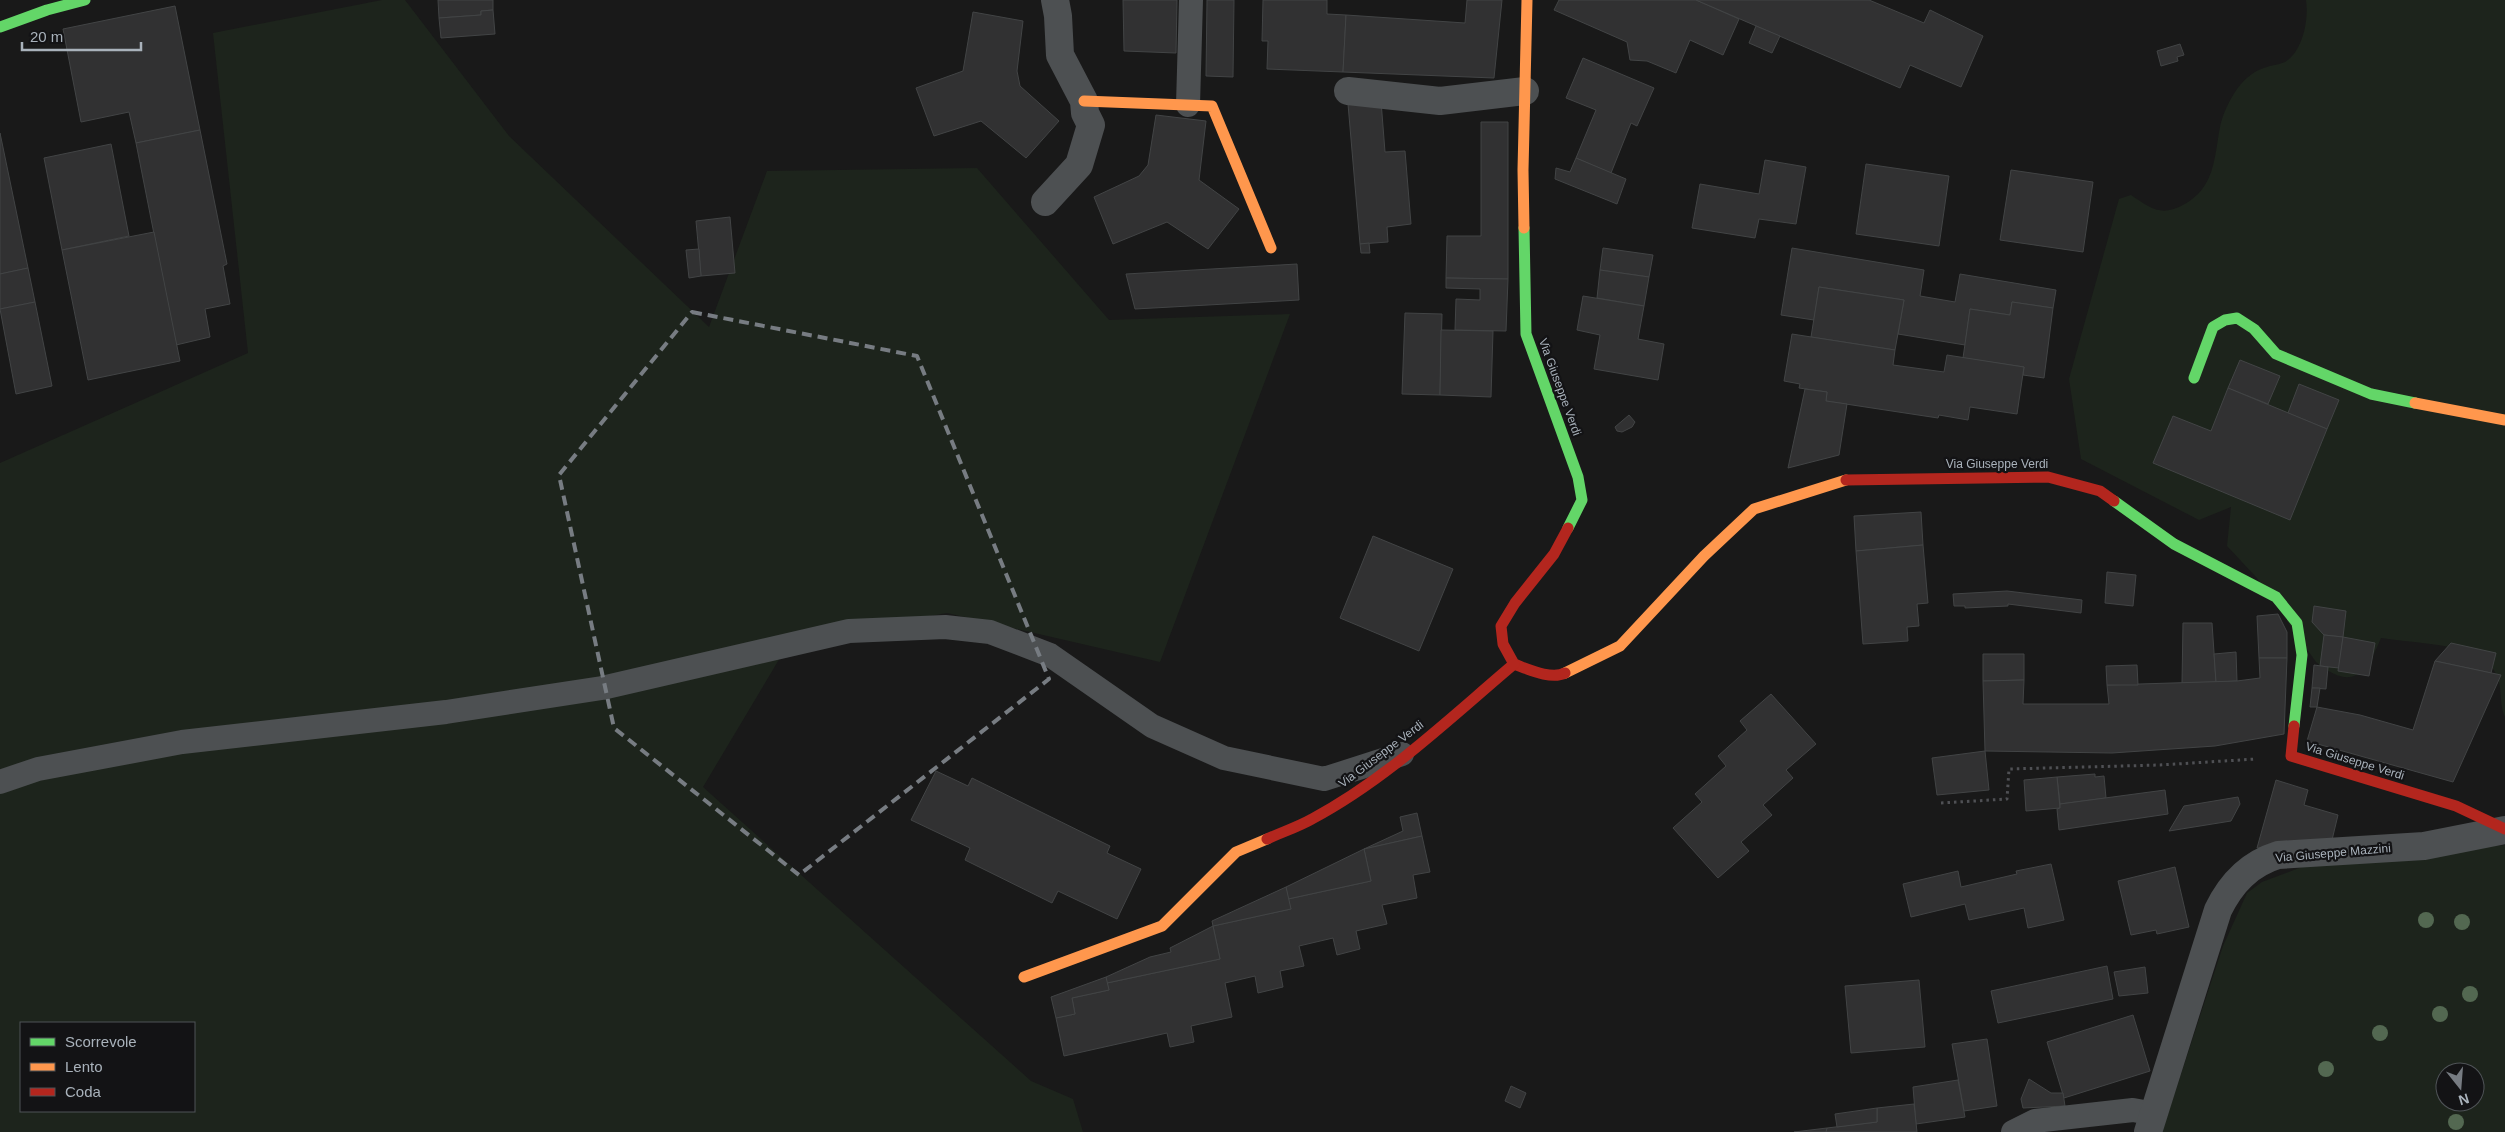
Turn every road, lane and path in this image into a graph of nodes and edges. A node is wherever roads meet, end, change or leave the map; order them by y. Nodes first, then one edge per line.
1 (85, 0) edge
2 (1055, 0) edge
3 (1191, 0) edge
4 (1527, 0) edge
5 (0, 26) edge
6 (1525, 90) junction
7 (1348, 91) dead end
8 (1084, 101) junction
9 (1188, 105) junction
10 (1045, 202) dead end
11 (1271, 248) dead end
12 (2194, 378) dead end
13 (2505, 420) edge
14 (1514, 664) junction
15 (1411, 751) junction
16 (2291, 756) junction
17 (0, 782) edge
18 (1942, 803) dead end
19 (2505, 830) edge
20 (1024, 977) dead end
21 (2151, 1123) edge
22 (2013, 1132) edge

1 - 5 street
2 - 8 street
3 - 9 lane
4 - 6 street, Via Giuseppe Verdi
6 - 7 street
6 - 14 street, Via Giuseppe Verdi
8 - 9 street
8 - 10 street
9 - 11 street
12 - 13 street
14 - 15 street, Via Giuseppe Verdi
14 - 16 street, Via Giuseppe Verdi
15 - 17 lane
15 - 20 street, Via Giuseppe Verdi
16 - 18 path
16 - 19 street, Via Giuseppe Verdi
19 - 21 street, Via Giuseppe Mazzini
21 - 22 lane, Via Giuseppe Mazzini

